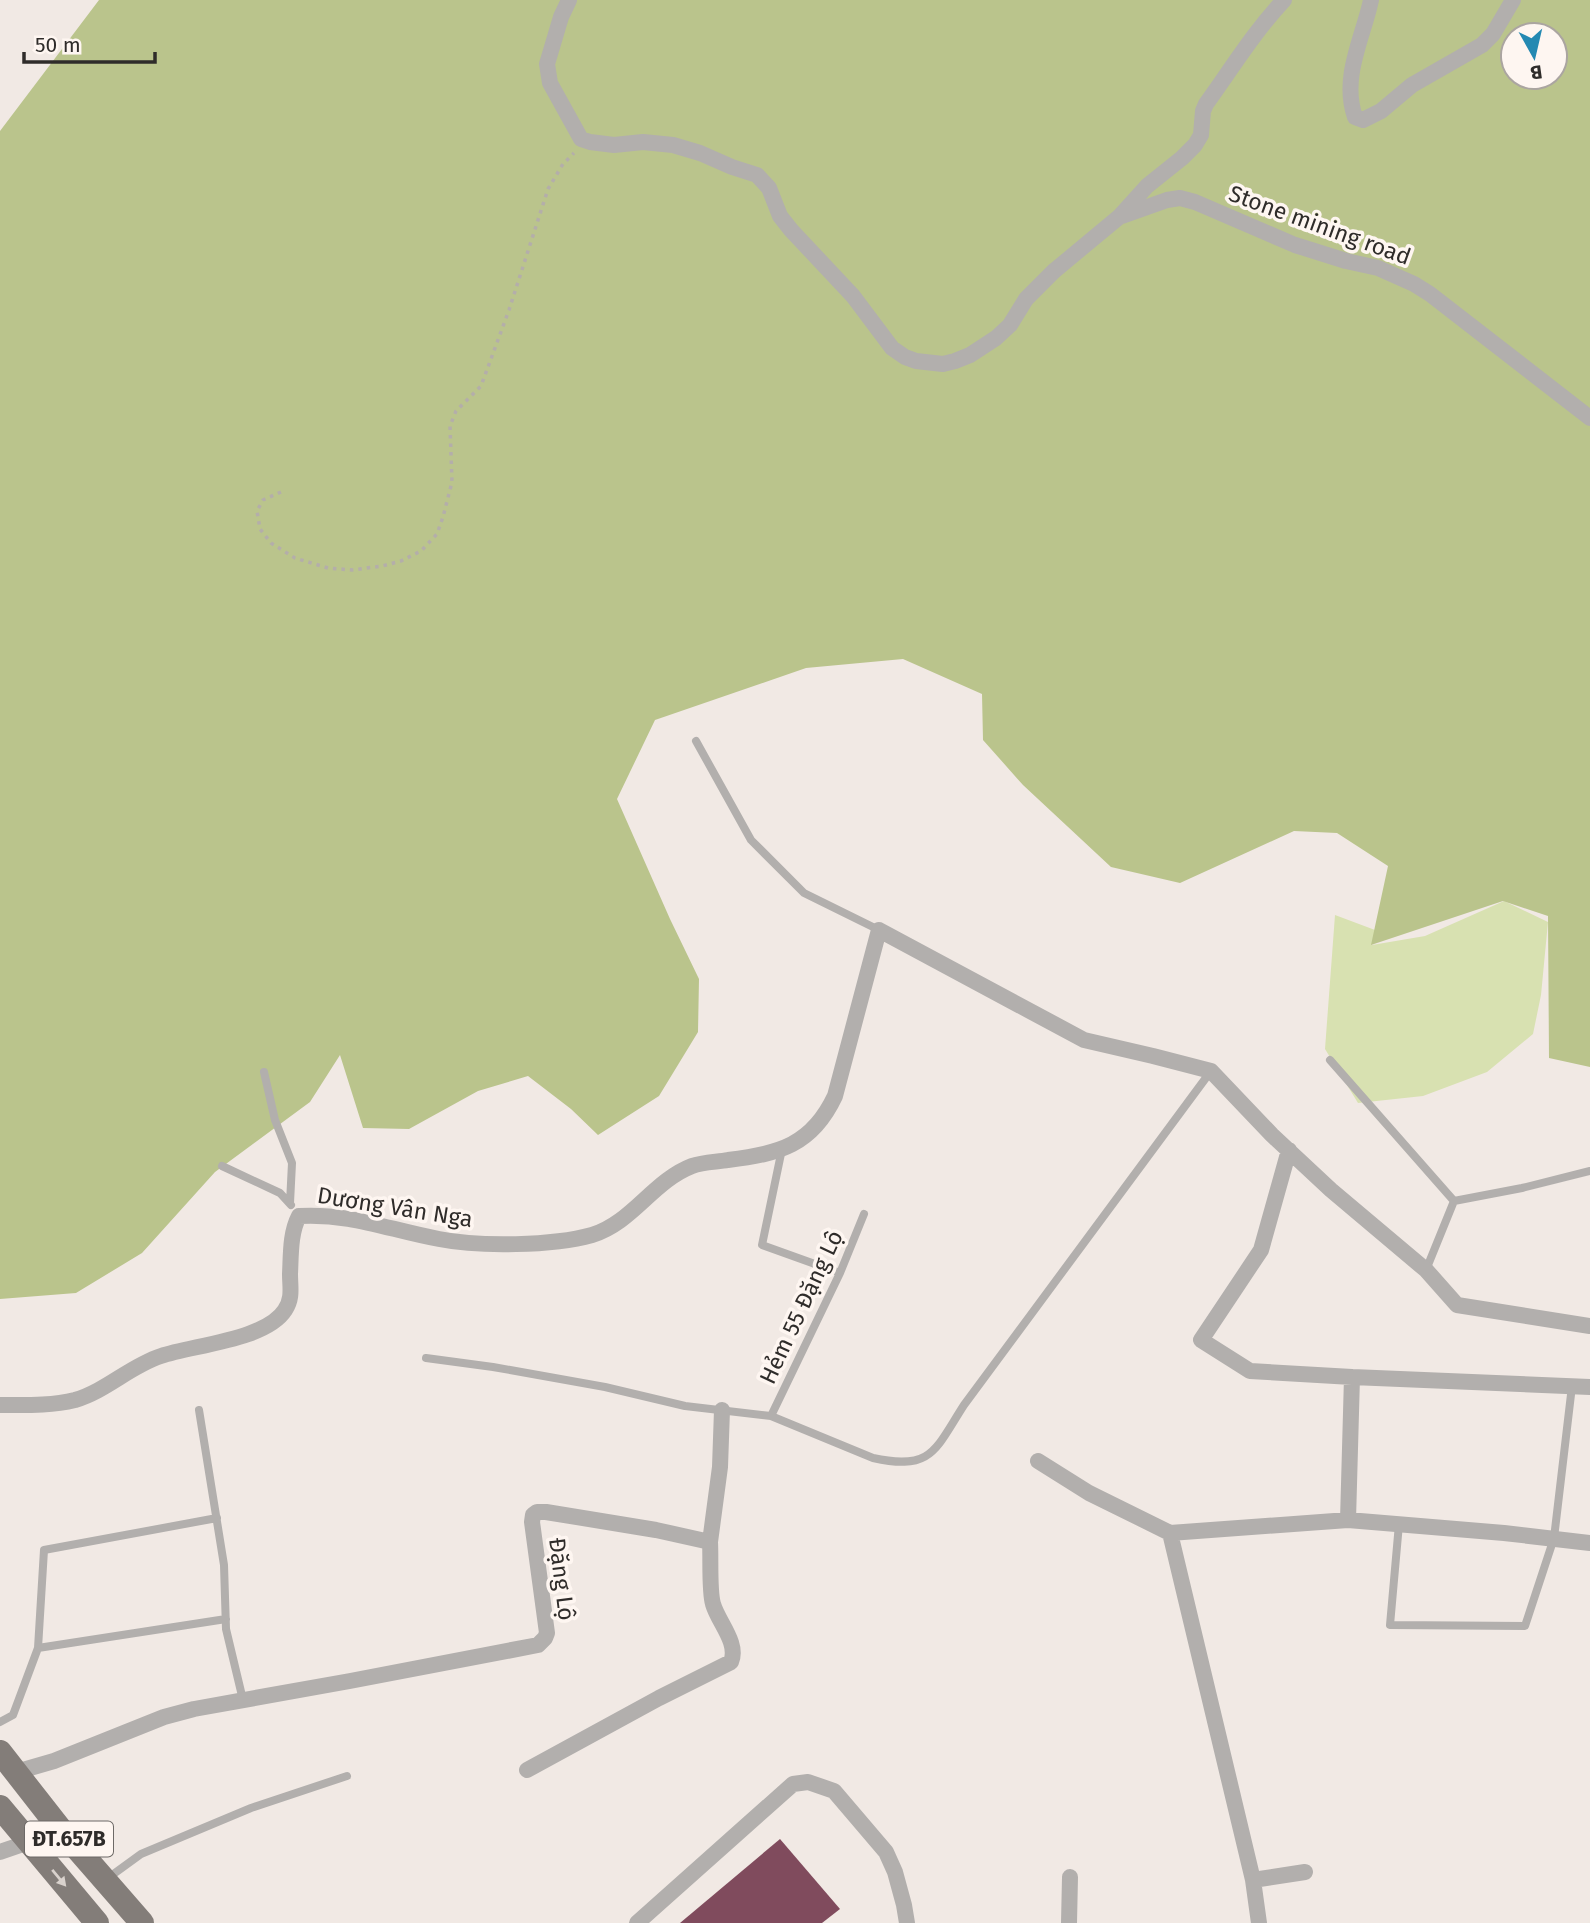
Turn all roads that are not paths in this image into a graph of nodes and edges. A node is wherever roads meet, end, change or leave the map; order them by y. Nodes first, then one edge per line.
1 (569, 0) edge
2 (1284, 0) edge
3 (1371, 0) edge
4 (1513, 0) edge
5 (1119, 217) junction
6 (1590, 418) edge
7 (696, 741) dead end
8 (878, 930) junction
9 (1330, 1060) dead end
10 (1211, 1071) junction
11 (264, 1072) dead end
12 (782, 1149) junction
13 (1289, 1150) junction
14 (222, 1166) dead end
15 (1590, 1171) edge
16 (1454, 1200) junction
17 (294, 1210) junction
18 (864, 1214) dead end
19 (1426, 1270) junction
20 (839, 1273) junction
21 (1590, 1326) edge
22 (426, 1358) dead end
23 (1352, 1377) junction
24 (1572, 1386) junction
25 (1590, 1387) edge
26 (0, 1405) edge
27 (199, 1410) dead end
28 (722, 1410) junction
29 (771, 1416) junction
30 (1038, 1461) dead end
31 (217, 1518) junction
32 (1348, 1520) junction
33 (1399, 1524) junction
34 (1170, 1533) junction
35 (1553, 1538) junction
36 (710, 1542) junction
37 (1590, 1543) edge
38 (226, 1619) junction
39 (38, 1648) junction
40 (243, 1700) junction
41 (0, 1722) edge
42 (0, 1752) edge
43 (527, 1770) dead end
44 (16, 1772) junction
45 (347, 1776) dead end
46 (0, 1807) edge
47 (61, 1829) junction
48 (29, 1842) junction
49 (0, 1852) edge
50 (1305, 1872) dead end
51 (1070, 1877) dead end
52 (106, 1880) junction
53 (1253, 1880) junction
54 (97, 1923) edge
55 (142, 1923) edge
56 (638, 1923) edge
57 (907, 1923) edge
58 (1069, 1923) edge
59 (1259, 1923) edge

1 - 5 street, Stone mining road
2 - 5 street, Stone mining road
3 - 4 street
5 - 6 street, Stone mining road
7 - 8 lane
8 - 10 street
8 - 12 street, Dương Vân Nga
9 - 16 lane
10 - 13 street
10 - 29 lane
11 - 17 lane
12 - 17 street, Dương Vân Nga
12 - 20 lane
13 - 19 street
13 - 23 street
14 - 17 lane
15 - 16 lane
16 - 19 lane
17 - 26 street, Dương Vân Nga
18 - 20 lane, Hẻm 55 Đặng Lộ
19 - 21 street
20 - 29 lane, Hẻm 55 Đặng Lộ
22 - 28 lane
23 - 24 street
23 - 32 street
24 - 25 street
24 - 35 lane
27 - 31 lane
28 - 29 lane
28 - 36 street
30 - 34 street
31 - 38 lane
31 - 39 lane
32 - 33 street
32 - 34 street
33 - 35 street
33 - 35 lane
34 - 53 street
35 - 37 street
36 - 40 street, Đặng Lộ
36 - 43 street
38 - 39 lane
38 - 40 lane
39 - 41 lane
40 - 44 street, Đặng Lộ
42 - 44 main road, ĐT.657B
44 - 47 main road, ĐT.657B
45 - 52 lane
46 - 48 main road, ĐT.657B
47 - 48 main road
47 - 52 main road, ĐT.657B
48 - 49 street
48 -> 54 main road, ĐT.657B
50 - 53 street
51 - 58 street
52 - 55 main road, ĐT.657B
53 - 59 street
56 - 57 street

